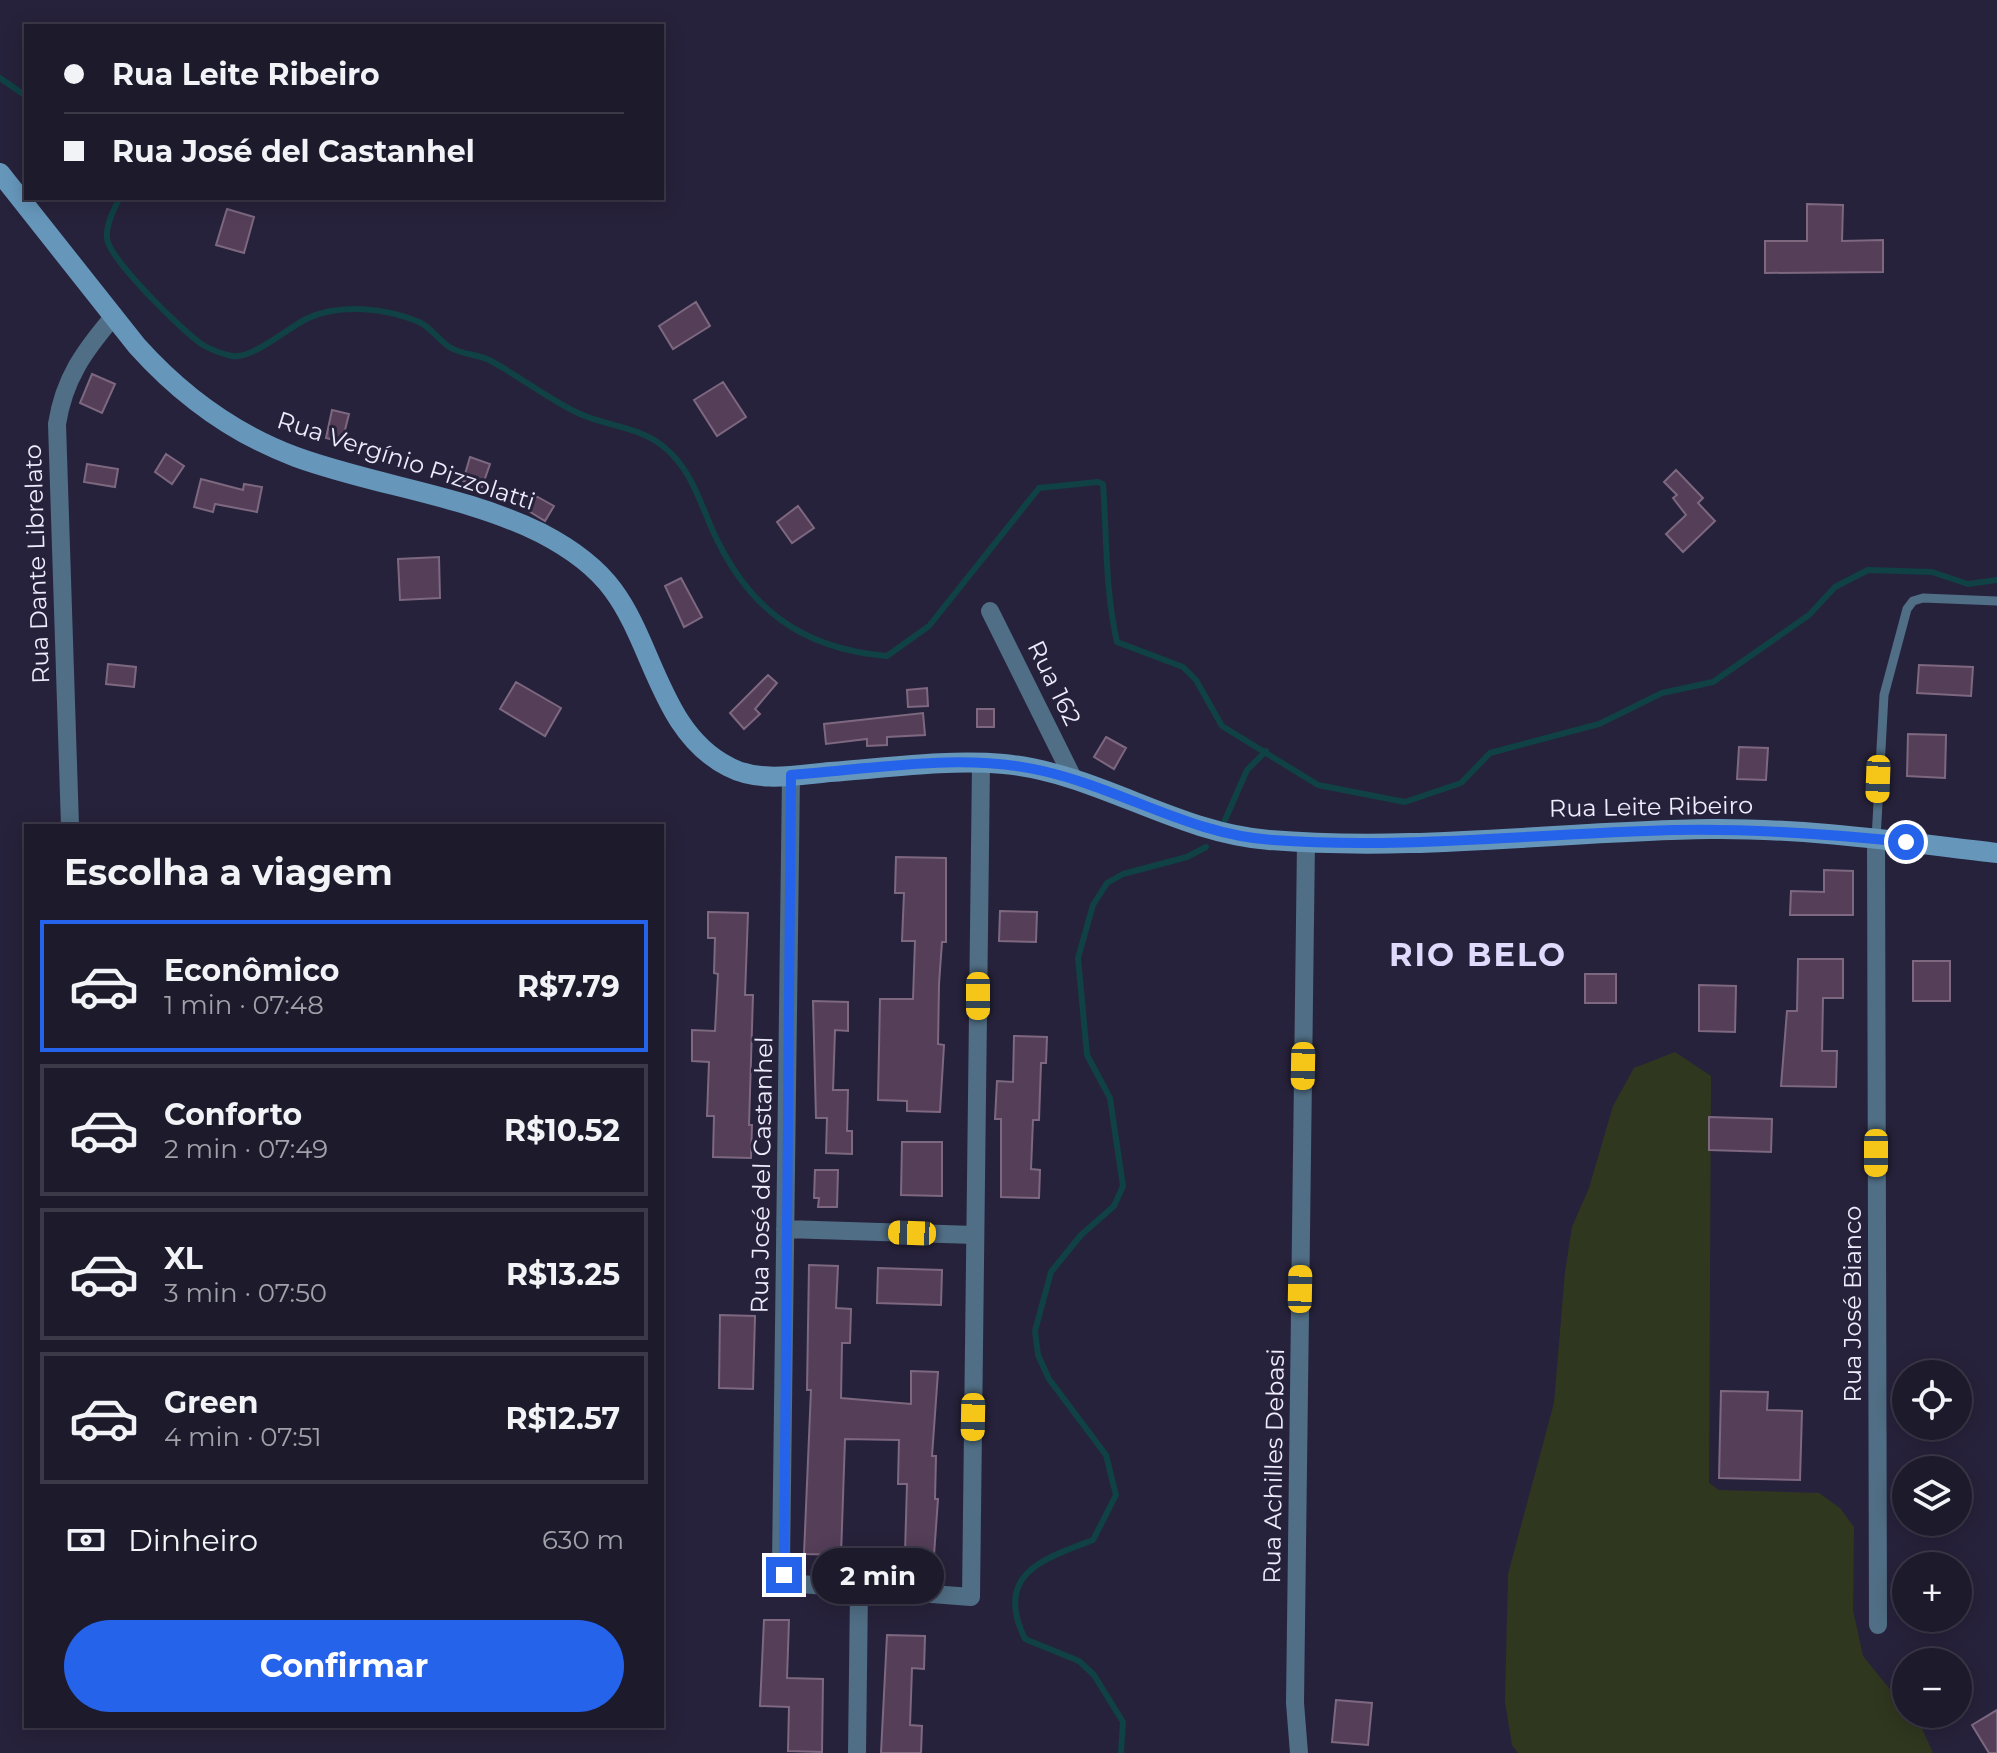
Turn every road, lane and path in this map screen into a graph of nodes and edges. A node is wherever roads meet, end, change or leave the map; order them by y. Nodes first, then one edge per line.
1 (0, 173) edge
2 (114, 316) junction
3 (1997, 601) edge
4 (990, 611) dead end
5 (981, 763) junction
6 (791, 775) junction
7 (1073, 778) junction
8 (70, 824) edge
9 (1876, 839) junction
10 (1306, 842) junction
11 (1997, 853) edge
12 (785, 1229) junction
13 (975, 1235) junction
14 (859, 1589) junction
15 (1878, 1625) dead end
16 (857, 1753) edge
17 (1299, 1753) edge

1 - 2 street, Rua Vergínio Pizzolatti
2 - 6 street, Rua Vergínio Pizzolatti
2 - 8 street, Rua Dante Librelato
3 - 9 lane
4 - 7 street, Rua 162
5 - 6 street, Rua Vergínio Pizzolatti
5 - 7 street, Rua Vergínio Pizzolatti
5 - 13 street
6 - 12 street, Rua José del Castanhel
7 - 10 street, Rua Vergínio Pizzolatti
9 - 10 street, Rua Leite Ribeiro
9 - 11 street, Rua Leite Ribeiro
9 - 15 street, Rua José Bianco
10 - 17 street, Rua Achilles Debasi
12 - 13 street
12 - 14 street, Rua José del Castanhel
13 - 14 street
14 - 16 street

